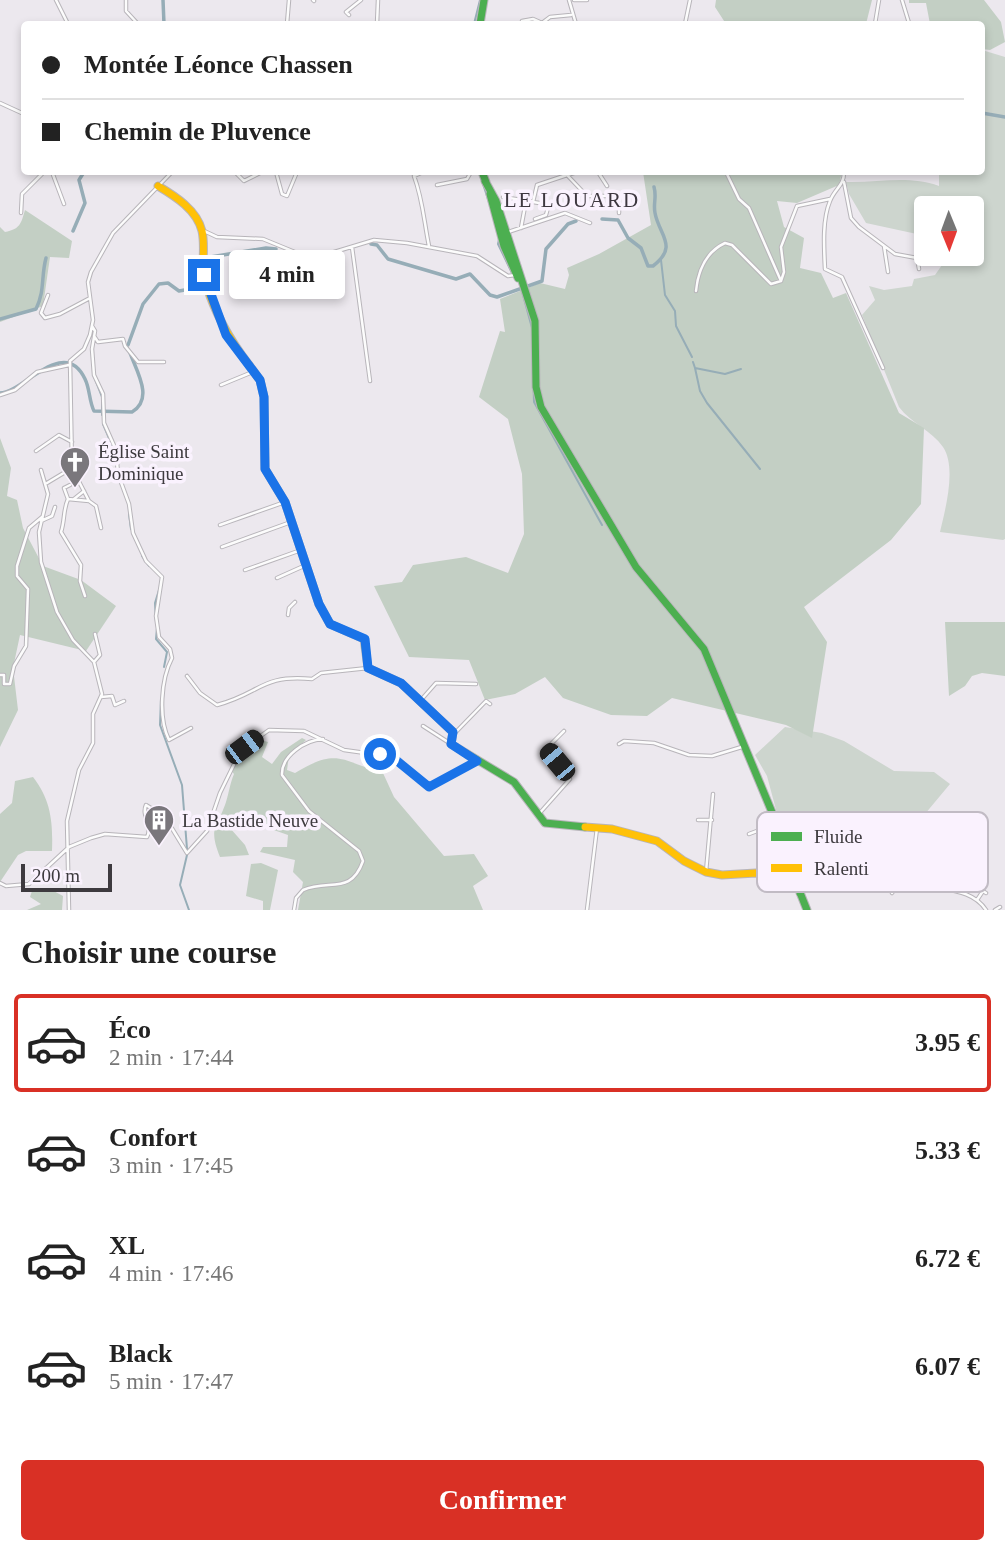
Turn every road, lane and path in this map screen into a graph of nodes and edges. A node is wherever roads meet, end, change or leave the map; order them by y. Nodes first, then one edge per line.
1 (56, 0) edge
2 (126, 0) edge
3 (289, 0) edge
4 (361, 0) edge
5 (378, 0) edge
6 (484, 0) edge
7 (572, 0) edge
8 (587, 0) edge
9 (690, 0) edge
10 (879, 0) edge
11 (902, 0) edge
12 (349, 15) dead end
13 (571, 15) junction
14 (66, 21) edge
15 (135, 21) edge
16 (287, 21) edge
17 (377, 21) edge
18 (480, 21) edge
19 (522, 21) dead end
20 (538, 21) edge
21 (545, 21) edge
22 (574, 21) edge
23 (686, 21) edge
24 (876, 21) edge
25 (908, 21) edge
26 (0, 103) edge
27 (21, 113) edge
28 (41, 175) edge
29 (52, 175) edge
30 (169, 175) edge
31 (238, 175) edge
32 (256, 175) edge
33 (277, 175) edge
34 (296, 175) edge
35 (416, 175) edge
36 (469, 175) edge
37 (483, 175) edge
38 (567, 175) joint
39 (600, 175) edge
40 (727, 175) edge
41 (844, 175) edge
42 (844, 182) junction
43 (437, 185) dead end
44 (158, 186) junction
45 (607, 186) dead end
46 (503, 197) dead end
47 (830, 199) junction
48 (526, 201) junction
49 (533, 202) junction
50 (64, 204) dead end
51 (549, 204) junction
52 (558, 206) dead end
53 (21, 212) dead end
54 (619, 213) dead end
55 (535, 219) dead end
56 (590, 223) dead end
57 (521, 228) junction
58 (202, 230) junction
59 (503, 233) junction
60 (880, 240) junction
61 (429, 246) junction
62 (352, 247) junction
63 (919, 269) dead end
64 (888, 272) dead end
65 (518, 274) junction
66 (782, 281) junction
67 (696, 290) dead end
68 (48, 295) dead end
69 (90, 298) junction
70 (92, 326) junction
71 (94, 335) junction
72 (164, 362) dead end
73 (70, 364) junction
74 (883, 368) dead end
75 (255, 371) junction
76 (370, 381) dead end
77 (221, 385) dead end
78 (0, 395) edge
79 (72, 442) junction
80 (36, 451) dead end
81 (72, 468) junction
82 (41, 470) dead end
83 (56, 478) junction
84 (47, 483) junction
85 (59, 484) dead end
86 (70, 485) dead end
87 (84, 491) junction
88 (68, 499) junction
89 (74, 499) junction
90 (89, 500) junction
91 (285, 502) junction
92 (55, 507) dead end
93 (42, 519) junction
94 (291, 522) junction
95 (220, 525) dead end
96 (101, 528) dead end
97 (222, 547) dead end
98 (301, 550) junction
99 (306, 565) junction
100 (245, 570) dead end
101 (277, 578) dead end
102 (85, 596) dead end
103 (295, 602) dead end
104 (288, 615) dead end
105 (95, 634) dead end
106 (94, 662) junction
107 (368, 668) junction
108 (0, 675) edge
109 (187, 676) dead end
110 (476, 684) dead end
111 (101, 697) junction
112 (124, 701) dead end
113 (419, 703) junction
114 (490, 704) dead end
115 (423, 726) dead end
116 (191, 728) dead end
117 (564, 731) dead end
118 (324, 739) junction
119 (452, 739) junction
120 (619, 744) dead end
121 (745, 746) junction
122 (477, 761) junction
123 (713, 794) dead end
124 (771, 812) edge
125 (538, 815) junction
126 (698, 820) dead end
127 (712, 820) junction
128 (597, 828) junction
129 (757, 831) edge
130 (748, 834) dead end
131 (69, 847) junction
132 (706, 872) junction
133 (757, 873) edge
134 (0, 883) edge
135 (800, 892) edge
136 (959, 892) edge
137 (982, 892) edge
138 (976, 901) junction
139 (1000, 907) dead end
140 (70, 910) edge
141 (294, 910) edge
142 (587, 910) edge
143 (807, 910) edge
144 (986, 910) edge
145 (995, 910) edge

1 - 14 street
2 - 15 street
3 - 16 street
4 - 12 street
5 - 17 street
6 - 18 street
7 - 8 street
7 - 13 street
9 - 23 street
10 - 24 street
11 - 25 street
13 - 21 street
13 - 22 street
19 - 20 street
26 - 27 street
28 - 53 street
29 - 50 street
30 - 44 street
31 - 32 street
33 - 34 street
35 - 61 street
36 - 43 street
37 - 59 street
38 - 49 street
38 - 54 street
39 - 45 street
40 - 66 street
41 - 42 street
42 - 47 street
42 - 60 street
44 - 58 street
44 - 69 street
46 - 48 street
47 - 66 street
47 - 74 street
48 - 49 street
48 - 57 street
49 - 51 street
51 - 52 street
51 - 55 street
56 - 57 street
57 - 59 street
58 - 62 street
58 - 75 street
59 - 65 street
60 - 63 street
60 - 64 street
61 - 62 street
61 - 65 street
62 - 76 street
65 - 121 street
66 - 67 street
68 - 69 street
69 - 70 street
70 - 71 street
70 - 73 street
71 - 72 street
71 - 116 street
73 - 78 street
73 - 79 street
75 - 77 street
75 - 91 street
79 - 80 street
79 - 81 street
81 - 83 street
81 - 87 street
82 - 84 street
83 - 84 street
83 - 85 street
84 - 93 street
86 - 88 street
87 - 89 street
87 - 90 street
88 - 89 street
88 - 102 street
89 - 90 street
90 - 96 street
91 - 94 street
91 - 95 street
92 - 93 street
93 - 106 street
93 - 108 street
94 - 97 street
94 - 98 street
98 - 99 street
98 - 100 street
99 - 101 street
99 - 107 street
103 - 104 street
105 - 106 street
106 - 111 street
107 - 109 street
107 - 113 street
110 - 113 street
111 - 112 street
111 - 131 street
113 - 119 street
114 - 119 street
115 - 119 street
117 - 125 street
118 - 122 street
118 - 131 street
118 - 141 street
119 - 122 street
120 - 121 street
121 - 124 street
122 - 125 street
123 - 127 street
125 - 128 street
126 - 127 street
127 - 132 street
128 - 132 street
128 - 142 street
129 - 130 street
131 - 134 street
131 - 140 street
132 - 133 street
135 - 143 street
136 - 138 street
137 - 138 street
138 - 144 street
139 - 145 street

